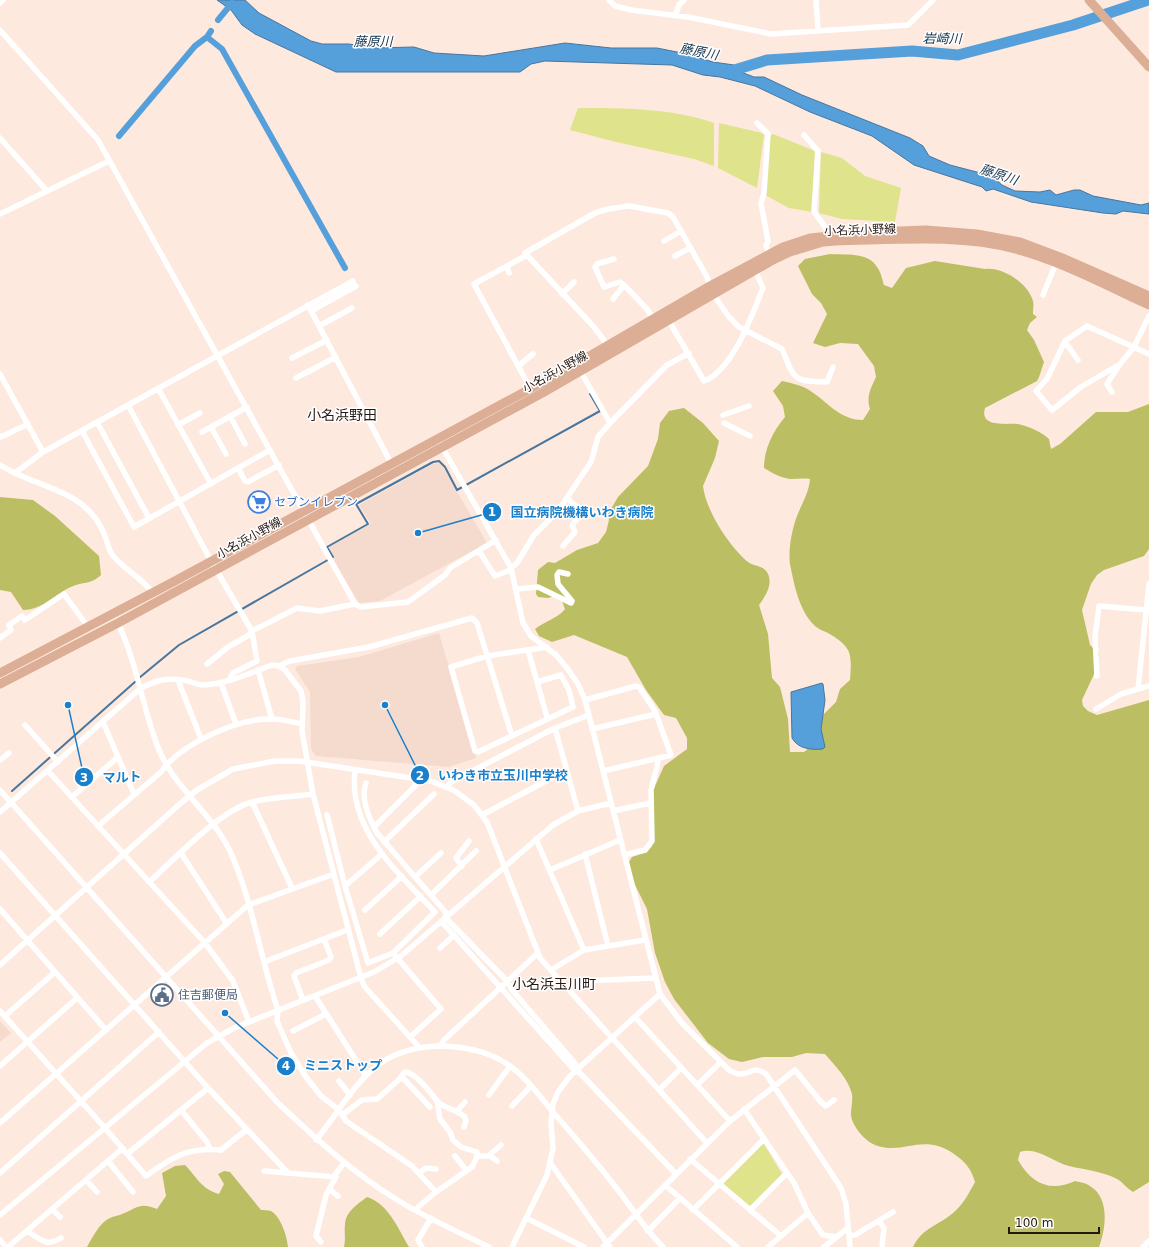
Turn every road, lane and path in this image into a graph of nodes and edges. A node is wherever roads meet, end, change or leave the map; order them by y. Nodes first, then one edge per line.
1 (3, 0) edge
2 (609, 0) edge
3 (684, 0) edge
4 (816, 0) edge
5 (933, 0) edge
6 (0, 3) edge
7 (1092, 3) edge
8 (675, 16) junction
9 (0, 30) edge
10 (818, 30) junction
11 (1149, 67) edge
12 (757, 123) dead end
13 (804, 135) dead end
14 (0, 138) edge
15 (109, 161) junction
16 (47, 191) junction
17 (0, 214) edge
18 (680, 231) junction
19 (828, 236) junction
20 (664, 241) dead end
21 (690, 248) junction
22 (769, 253) junction
23 (527, 255) junction
24 (675, 256) dead end
25 (614, 259) dead end
26 (1056, 263) junction
27 (507, 267) junction
28 (755, 270) junction
29 (510, 273) dead end
30 (574, 282) dead end
31 (354, 283) dead end
32 (624, 285) junction
33 (712, 290) junction
34 (562, 294) junction
35 (1043, 295) dead end
36 (1149, 296) edge
37 (613, 299) dead end
38 (1149, 305) edge
39 (310, 308) junction
40 (352, 308) dead end
41 (1149, 316) edge
42 (653, 319) junction
43 (669, 321) junction
44 (319, 326) junction
45 (744, 330) junction
46 (327, 340) junction
47 (1064, 344) junction
48 (1134, 347) junction
49 (610, 350) junction
50 (689, 353) junction
51 (533, 354) dead end
52 (1149, 354) edge
53 (218, 355) junction
54 (336, 357) junction
55 (292, 358) dead end
56 (1078, 360) dead end
57 (1120, 364) junction
58 (518, 366) junction
59 (833, 367) dead end
60 (581, 372) junction
61 (0, 374) edge
62 (296, 378) dead end
63 (158, 388) junction
64 (530, 388) junction
65 (1112, 392) dead end
66 (128, 405) junction
67 (749, 406) dead end
68 (246, 407) junction
69 (200, 413) dead end
70 (723, 415) dead end
71 (230, 416) junction
72 (97, 422) junction
73 (610, 423) junction
74 (724, 423) dead end
75 (28, 424) junction
76 (178, 425) junction
77 (211, 427) junction
78 (82, 431) junction
79 (202, 432) dead end
80 (0, 436) edge
81 (750, 436) dead end
82 (437, 438) junction
83 (245, 444) dead end
84 (442, 447) junction
85 (270, 450) junction
86 (43, 452) junction
87 (226, 454) dead end
88 (391, 463) junction
89 (0, 465) edge
90 (279, 466) junction
91 (238, 468) junction
92 (15, 473) junction
93 (211, 484) junction
94 (567, 498) junction
95 (180, 501) junction
96 (306, 515) junction
97 (149, 518) junction
98 (496, 540) junction
99 (563, 546) dead end
100 (479, 551) junction
101 (213, 565) junction
102 (511, 568) junction
103 (568, 574) dead end
104 (1149, 584) edge
105 (517, 589) junction
106 (153, 593) junction
107 (355, 604) junction
108 (1146, 610) junction
109 (113, 614) junction
110 (118, 624) junction
111 (88, 627) junction
112 (252, 631) junction
113 (0, 638) edge
114 (547, 647) junction
115 (528, 650) junction
116 (487, 656) junction
117 (207, 664) dead end
118 (279, 666) junction
119 (258, 670) junction
120 (0, 673) edge
121 (1097, 676) dead end
122 (178, 680) junction
123 (229, 680) junction
124 (537, 682) junction
125 (221, 683) junction
126 (0, 684) edge
127 (1149, 686) edge
128 (141, 688) junction
129 (1138, 689) junction
130 (585, 700) junction
131 (1096, 709) dead end
132 (656, 714) junction
133 (589, 715) junction
134 (547, 717) junction
135 (272, 719) junction
136 (103, 722) junction
137 (236, 724) junction
138 (302, 724) junction
139 (26, 725) dead end
140 (555, 728) junction
141 (592, 729) junction
142 (512, 736) junction
143 (201, 739) junction
144 (9, 753) dead end
145 (118, 757) junction
146 (659, 758) junction
147 (0, 760) edge
148 (58, 762) junction
149 (307, 763) junction
150 (166, 765) junction
151 (354, 770) junction
152 (48, 771) junction
153 (603, 771) junction
154 (567, 773) junction
155 (416, 779) junction
156 (366, 783) dead end
157 (447, 787) junction
158 (0, 790) edge
159 (134, 794) junction
160 (313, 794) junction
161 (434, 794) dead end
162 (190, 796) junction
163 (72, 797) junction
164 (252, 802) junction
165 (11, 803) junction
166 (611, 803) junction
167 (650, 803) junction
168 (578, 811) junction
169 (613, 811) junction
170 (0, 812) edge
171 (326, 814) dead end
172 (482, 815) junction
173 (214, 824) junction
174 (98, 826) junction
175 (374, 827) junction
176 (536, 839) junction
177 (620, 840) junction
178 (469, 841) dead end
179 (384, 842) junction
180 (476, 851) dead end
181 (181, 853) junction
182 (0, 854) edge
183 (124, 854) junction
184 (382, 854) junction
185 (441, 854) dead end
186 (585, 854) junction
187 (624, 855) junction
188 (462, 866) junction
189 (505, 866) junction
190 (550, 870) junction
191 (334, 874) junction
192 (402, 876) junction
193 (415, 877) junction
194 (149, 882) junction
195 (345, 886) junction
196 (86, 888) junction
197 (292, 888) junction
198 (431, 895) junction
199 (421, 896) junction
200 (248, 905) junction
201 (0, 909) edge
202 (365, 910) dead end
203 (55, 916) junction
204 (445, 918) junction
205 (227, 924) junction
206 (347, 930) junction
207 (380, 934) dead end
208 (454, 935) junction
209 (324, 939) junction
210 (27, 940) junction
211 (645, 940) junction
212 (205, 943) junction
213 (608, 946) junction
214 (440, 948) dead end
215 (584, 950) junction
216 (393, 953) junction
217 (538, 953) junction
218 (397, 958) junction
219 (264, 962) junction
220 (0, 965) edge
221 (551, 970) junction
222 (55, 972) junction
223 (166, 978) junction
224 (361, 978) junction
225 (655, 978) junction
226 (507, 981) junction
227 (500, 987) junction
228 (568, 989) junction
229 (660, 994) junction
230 (315, 996) junction
231 (77, 998) junction
232 (303, 1000) junction
233 (135, 1005) junction
234 (278, 1010) junction
235 (0, 1011) edge
236 (326, 1014) junction
237 (5, 1016) junction
238 (635, 1017) junction
239 (249, 1022) junction
240 (106, 1030) junction
241 (294, 1031) dead end
242 (159, 1032) junction
243 (218, 1036) junction
244 (410, 1037) junction
245 (612, 1038) junction
246 (28, 1041) junction
247 (440, 1046) junction
248 (419, 1047) junction
249 (184, 1061) junction
250 (721, 1062) junction
251 (0, 1066) edge
252 (510, 1066) junction
253 (681, 1068) junction
254 (577, 1070) junction
255 (56, 1073) junction
256 (366, 1076) junction
257 (400, 1078) junction
258 (339, 1082) dead end
259 (697, 1085) junction
260 (774, 1085) junction
261 (531, 1086) junction
262 (208, 1088) junction
263 (659, 1090) junction
264 (350, 1095) junction
265 (489, 1095) dead end
266 (437, 1100) junction
267 (834, 1100) dead end
268 (82, 1102) junction
269 (465, 1102) dead end
270 (512, 1106) dead end
271 (430, 1107) dead end
272 (744, 1109) junction
273 (181, 1110) junction
274 (552, 1110) junction
275 (457, 1111) junction
276 (341, 1113) junction
277 (730, 1121) junction
278 (0, 1123) edge
279 (464, 1127) dead end
280 (105, 1128) junction
281 (246, 1130) junction
282 (764, 1139) junction
283 (316, 1140) junction
284 (707, 1143) junction
285 (501, 1145) dead end
286 (122, 1148) junction
287 (210, 1149) junction
288 (127, 1154) junction
289 (489, 1155) junction
290 (455, 1156) dead end
291 (477, 1156) junction
292 (690, 1159) junction
293 (108, 1161) junction
294 (497, 1161) dead end
295 (344, 1163) junction
296 (551, 1164) junction
297 (436, 1169) dead end
298 (466, 1170) junction
299 (264, 1171) dead end
300 (0, 1173) edge
301 (288, 1173) junction
302 (787, 1173) junction
303 (419, 1174) junction
304 (676, 1174) junction
305 (334, 1176) junction
306 (86, 1180) junction
307 (719, 1184) junction
308 (665, 1185) junction
309 (329, 1189) junction
310 (97, 1192) dead end
311 (133, 1192) dead end
312 (436, 1192) junction
313 (338, 1196) dead end
314 (680, 1198) junction
315 (52, 1209) junction
316 (693, 1210) junction
317 (750, 1210) junction
318 (416, 1211) junction
319 (893, 1212) dead end
320 (808, 1213) junction
321 (636, 1214) junction
322 (0, 1215) edge
323 (60, 1217) dead end
324 (430, 1218) junction
325 (526, 1218) junction
326 (879, 1221) junction
327 (848, 1228) junction
328 (27, 1231) junction
329 (648, 1231) junction
330 (781, 1236) junction
331 (849, 1236) junction
332 (835, 1237) junction
333 (61, 1238) dead end
334 (0, 1240) edge
335 (1149, 1241) edge
336 (321, 1242) dead end
337 (606, 1246) edge
338 (7, 1247) edge
339 (422, 1247) edge
340 (489, 1247) edge
341 (512, 1247) edge
342 (584, 1247) edge
343 (663, 1247) edge
344 (737, 1247) edge
345 (768, 1247) edge
346 (824, 1247) edge
347 (850, 1247) edge
348 (882, 1247) edge
349 (1143, 1247) edge

1 - 6 street
2 - 8 street
3 - 8 street
4 - 10 street
5 - 10 street
7 - 11 main road
8 - 10 street
9 - 15 street
12 - 22 street
13 - 19 street
14 - 16 street
15 - 16 street
15 - 53 street
16 - 17 street
18 - 20 street
18 - 21 street
18 - 23 street
19 - 22 main road, 小名浜小野線
19 - 36 main road, 小名浜小野線
21 - 24 street
21 - 33 street
22 - 33 main road, 小名浜小野線
23 - 27 street
23 - 34 street
25 - 32 street
26 - 28 main road, 小名浜小野線
26 - 35 street
26 - 38 main road, 小名浜小野線
27 - 29 street
27 - 58 street
28 - 33 main road, 小名浜小野線
28 - 45 street
30 - 34 street
31 - 39 street
32 - 37 street
32 - 42 street
33 - 42 main road, 小名浜小野線
33 - 43 main road, 小名浜小野線
33 - 45 street
34 - 49 street
39 - 44 street
39 - 53 street
40 - 44 street
41 - 48 street
42 - 49 main road, 小名浜小野線
43 - 49 main road, 小名浜小野線
43 - 50 street
44 - 46 street
45 - 50 street
45 - 59 street
46 - 54 street
46 - 55 street
47 - 48 street
47 - 56 street
47 - 57 street
48 - 52 street
48 - 57 street
49 - 60 main road, 小名浜小野線
49 - 64 main road, 小名浜小野線
50 - 73 street
51 - 58 street
53 - 63 street
53 - 68 street
54 - 62 street
54 - 88 street
57 - 65 street
58 - 64 street
60 - 73 street
60 - 84 main road, 小名浜小野線
61 - 75 street
63 - 66 street
63 - 76 street
64 - 82 main road, 小名浜小野線
66 - 72 street
66 - 95 street
67 - 70 street
68 - 71 street
68 - 85 street
69 - 76 street
71 - 77 street
71 - 83 street
72 - 78 street
72 - 97 street
73 - 94 street
74 - 81 street
75 - 80 street
75 - 86 street
76 - 93 street
77 - 79 street
77 - 87 street
78 - 86 street
78 - 97 street
82 - 84 street
82 - 88 main road, 小名浜小野線
84 - 96 main road, 小名浜小野線
84 - 98 street
85 - 90 street
85 - 91 street
86 - 92 street
88 - 96 main road, 小名浜小野線
89 - 92 street
90 - 91 street
90 - 96 street
91 - 93 street
92 - 106 street
93 - 95 street
94 - 99 street
94 - 102 street
95 - 97 street
95 - 101 street
96 - 101 main road, 小名浜小野線
96 - 107 street
98 - 100 street
98 - 102 street
100 - 102 street
100 - 107 street
101 - 106 main road, 小名浜小野線
101 - 110 main road, 小名浜小野線
101 - 112 street
102 - 105 street
103 - 105 street
104 - 108 street
105 - 114 street
106 - 109 main road, 小名浜小野線
107 - 112 street
108 - 121 street
108 - 129 street
109 - 110 street
109 - 111 main road, 小名浜小野線
110 - 126 main road, 小名浜小野線
110 - 128 street
111 - 113 street
111 - 120 main road, 小名浜小野線
112 - 117 street
112 - 123 street
114 - 115 street
114 - 130 street
115 - 116 street
115 - 124 street
116 - 118 street
116 - 142 street
116 - 142 street
118 - 119 street
118 - 138 street
119 - 123 street
119 - 135 street
122 - 125 street
122 - 128 street
122 - 143 street
123 - 125 street
124 - 134 street
124 - 134 street
125 - 137 street
127 - 129 street
128 - 136 street
128 - 150 street
129 - 131 street
130 - 132 street
130 - 133 street
132 - 141 street
132 - 146 street
133 - 140 street
133 - 141 street
134 - 142 street
135 - 137 street
135 - 138 street
136 - 145 street
136 - 148 street
137 - 143 street
138 - 149 street
139 - 148 street
140 - 154 street
140 - 157 street
141 - 153 street
143 - 150 street
144 - 147 street
145 - 159 street
145 - 163 street
146 - 153 street
146 - 167 street
148 - 152 street
149 - 151 street
149 - 160 street
149 - 162 street
150 - 159 street
150 - 162 street
151 - 155 street
151 - 184 street
152 - 163 street
152 - 165 street
153 - 166 street
154 - 168 street
154 - 172 street
155 - 157 street
155 - 175 street
156 - 175 street
157 - 172 street
158 - 165 street
159 - 174 street
160 - 164 street
160 - 191 street
161 - 179 street
162 - 173 street
162 - 183 street
163 - 174 street
164 - 173 street
164 - 197 street
165 - 170 street
165 - 196 street
166 - 168 street
166 - 169 street
167 - 169 street
167 - 187 street
168 - 176 street
169 - 177 street
171 - 195 street
172 - 189 street
173 - 181 street
173 - 200 street
174 - 183 street
175 - 179 street
176 - 189 street
176 - 190 street
177 - 186 street
177 - 187 street
178 - 188 street
179 - 193 street
180 - 188 street
181 - 194 street
181 - 205 street
182 - 203 street
183 - 194 street
183 - 196 street
184 - 192 street
184 - 195 street
185 - 193 street
186 - 190 street
186 - 213 street
187 - 211 street
188 - 198 street
189 - 204 street
189 - 217 street
190 - 215 street
191 - 197 street
191 - 206 street
192 - 199 street
192 - 202 street
193 - 198 street
194 - 212 street
195 - 216 street
196 - 203 street
196 - 223 street
197 - 200 street
198 - 204 street
199 - 207 street
199 - 216 street
200 - 205 street
200 - 219 street
201 - 210 street
203 - 210 street
203 - 233 street
204 - 208 street
204 - 218 street
204 - 226 street
205 - 212 street
206 - 209 street
206 - 224 street
208 - 214 street
208 - 227 street
209 - 219 street
209 - 232 street
210 - 220 street
210 - 222 street
211 - 213 street
211 - 225 street
212 - 223 street
212 - 239 street
213 - 215 street
215 - 221 street
216 - 218 street
217 - 221 street
217 - 226 street
218 - 224 street
218 - 244 street
219 - 234 street
221 - 228 street
222 - 231 street
222 - 237 street
223 - 233 street
223 - 243 street
224 - 230 street
224 - 244 street
225 - 228 street
225 - 229 street
226 - 227 street
226 - 254 street
227 - 247 street
227 - 254 street
228 - 245 street
229 - 238 street
229 - 250 street
230 - 232 street
230 - 236 street
231 - 240 street
231 - 246 street
232 - 234 street
233 - 240 street
233 - 242 street
234 - 239 street
234 - 276 street
235 - 237 street
236 - 241 street
236 - 256 street
237 - 246 street
238 - 245 street
238 - 253 street
239 - 243 street
240 - 255 street
242 - 249 street
242 - 268 street
243 - 249 street
243 - 283 street
244 - 248 street
245 - 254 street
245 - 263 street
246 - 251 street
246 - 255 street
247 - 248 street
247 - 252 street
248 - 256 street
249 - 262 street
249 - 280 street
250 - 259 street
250 - 260 street
252 - 261 street
252 - 265 street
253 - 259 street
253 - 263 street
254 - 274 street
254 - 304 street
255 - 268 street
255 - 278 street
256 - 264 street
257 - 266 street
257 - 271 street
257 - 276 street
258 - 264 street
259 - 277 street
260 - 267 street
260 - 272 street
260 - 327 street
261 - 270 street
261 - 274 street
262 - 273 street
262 - 281 street
263 - 284 street
264 - 276 street
266 - 275 street
266 - 291 street
268 - 280 street
268 - 300 street
269 - 275 street
272 - 277 street
272 - 282 street
273 - 287 street
273 - 288 street
274 - 296 street
274 - 321 street
275 - 279 street
276 - 283 street
276 - 303 street
277 - 284 street
280 - 286 street
280 - 322 street
281 - 287 street
281 - 301 street
282 - 302 street
282 - 307 street
283 - 295 street
284 - 292 street
285 - 289 street
286 - 288 street
286 - 293 street
287 - 288 street
289 - 291 street
289 - 294 street
290 - 298 street
291 - 298 street
292 - 304 street
292 - 307 street
293 - 306 street
293 - 311 street
295 - 305 street
295 - 318 street
296 - 325 street
296 - 337 street
297 - 303 street
298 - 312 street
299 - 301 street
301 - 305 street
302 - 317 street
302 - 320 street
303 - 312 street
304 - 308 street
305 - 309 street
306 - 310 street
306 - 315 street
307 - 316 street
307 - 317 street
308 - 314 street
308 - 321 street
309 - 313 street
309 - 336 street
312 - 318 street
314 - 316 street
314 - 329 street
315 - 323 street
315 - 328 street
316 - 344 street
317 - 330 street
318 - 324 street
319 - 326 street
320 - 330 street
320 - 332 street
321 - 329 street
321 - 337 street
324 - 339 street
324 - 340 street
325 - 341 street
325 - 342 street
326 - 331 street
326 - 348 street
327 - 331 street
327 - 332 street
328 - 333 street
328 - 338 street
329 - 343 street
330 - 345 street
331 - 347 street
332 - 346 street
334 - 338 street
335 - 349 street

